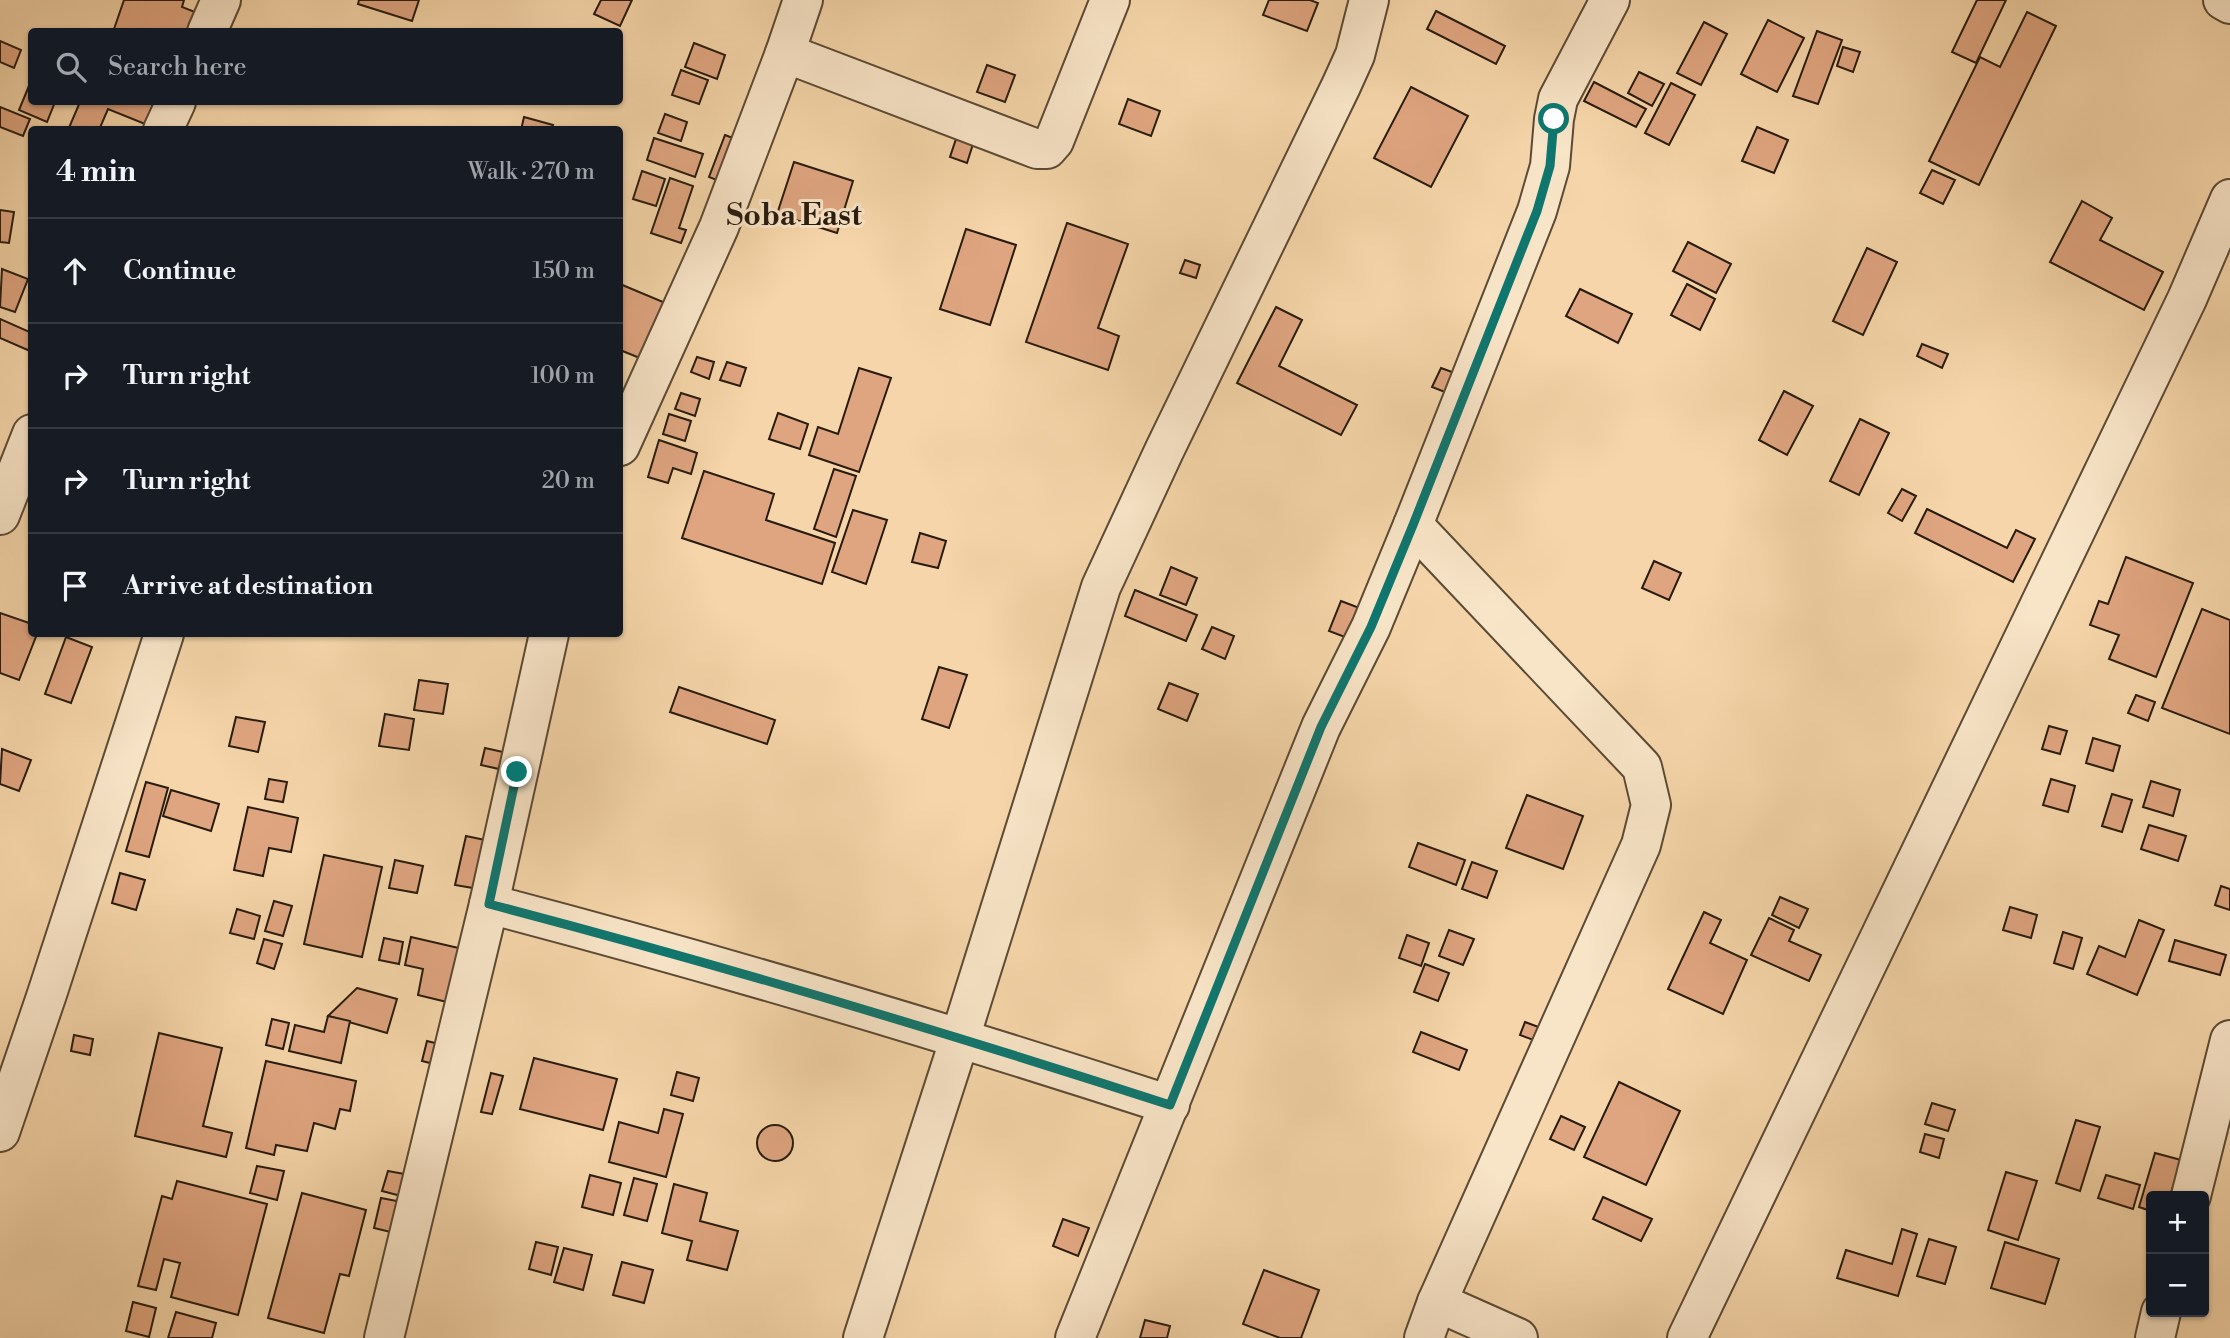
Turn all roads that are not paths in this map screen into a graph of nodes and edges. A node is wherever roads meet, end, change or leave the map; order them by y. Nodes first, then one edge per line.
1 (220, 0) edge
2 (803, 0) edge
3 (1110, 0) edge
4 (1369, 0) edge
5 (1610, 0) edge
6 (2223, 0) edge
7 (2230, 4) edge
8 (209, 28) edge
9 (785, 53) junction
10 (175, 105) edge
11 (165, 126) edge
12 (2230, 199) edge
13 (623, 439) edge
14 (28, 443) edge
15 (0, 514) edge
16 (1413, 525) junction
17 (162, 637) edge
18 (548, 637) edge
19 (489, 904) junction
20 (960, 1038) junction
21 (2230, 1040) edge
22 (2224, 1093) edge
23 (1170, 1105) junction
24 (0, 1132) edge
25 (2192, 1191) edge
26 (1437, 1302) junction
27 (2160, 1317) edge
28 (384, 1338) edge
29 (863, 1338) edge
30 (1075, 1338) edge
31 (1424, 1338) edge
32 (1518, 1338) edge
33 (1687, 1338) edge
34 (2155, 1338) edge

1 - 8 street
2 - 9 street
3 - 9 street
4 - 20 street
5 - 16 street
6 - 7 street
9 - 13 street
10 - 11 street
12 - 33 street
14 - 15 street
16 - 23 street
16 - 26 street
17 - 24 street
18 - 19 street
19 - 20 street
19 - 28 street
20 - 23 street
20 - 29 street
21 - 22 street
22 - 25 street
23 - 30 street
26 - 31 street
26 - 32 street
27 - 34 street

